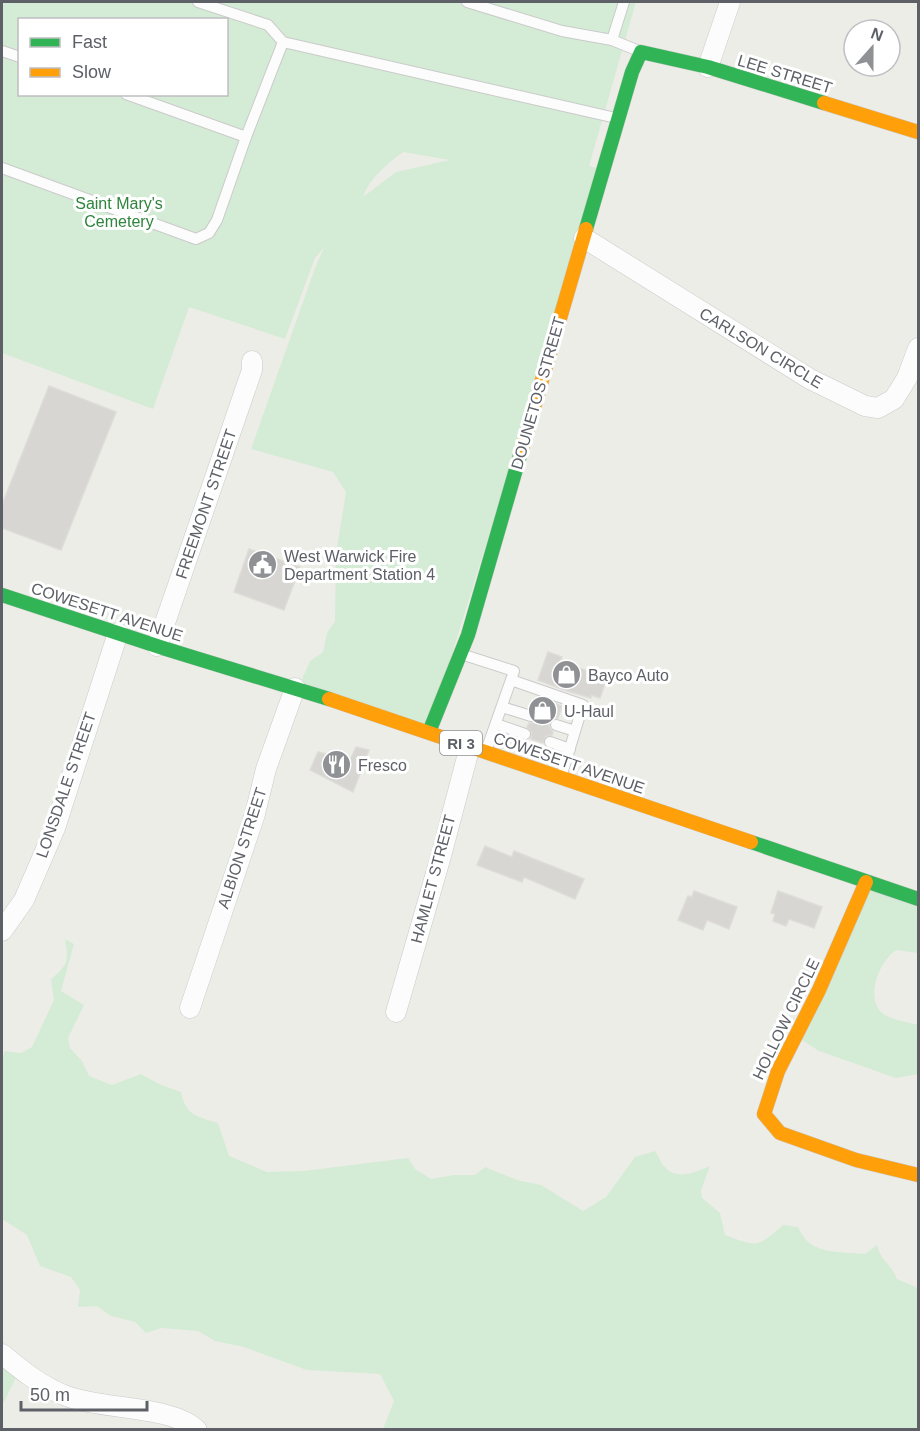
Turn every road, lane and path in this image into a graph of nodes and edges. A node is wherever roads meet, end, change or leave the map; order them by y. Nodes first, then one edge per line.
1 (198, 2) edge
2 (467, 2) edge
3 (624, 2) edge
4 (730, 2) edge
5 (612, 40) junction
6 (283, 42) junction
7 (2, 51) edge
8 (641, 52) junction
9 (18, 56) edge
10 (708, 68) junction
11 (132, 96) edge
12 (619, 119) junction
13 (918, 132) edge
14 (246, 137) junction
15 (2, 168) edge
16 (584, 238) junction
17 (918, 348) edge
18 (252, 361) dead end
19 (2, 595) edge
20 (118, 633) junction
21 (157, 646) junction
22 (461, 653) junction
23 (511, 680) junction
24 (295, 688) junction
25 (502, 707) junction
26 (531, 716) dead end
27 (496, 724) junction
28 (556, 725) dead end
29 (575, 731) junction
30 (429, 732) junction
31 (525, 734) dead end
32 (550, 742) dead end
33 (478, 749) junction
34 (570, 749) junction
35 (561, 777) junction
36 (866, 882) junction
37 (918, 899) edge
38 (2, 931) edge
39 (190, 1008) dead end
40 (396, 1012) dead end
41 (918, 1175) edge
42 (2, 1354) edge
43 (197, 1430) edge

1 - 6 lane
2 - 5 lane
3 - 5 lane
4 - 10 street
5 - 8 lane
6 - 12 lane
6 - 14 lane
7 - 9 lane
8 - 10 street, LEE STREET
8 - 12 street, DOUNETOS STREET
10 - 13 street, LEE STREET
11 - 14 lane
12 - 16 street, DOUNETOS STREET
14 - 15 lane
16 - 17 street, CARLSON CIRCLE
16 - 22 street, DOUNETOS STREET
18 - 21 street, FREEMONT STREET
19 - 20 street, COWESETT AVENUE / RI 3
20 - 21 street, COWESETT AVENUE / RI 3
20 - 38 street, LONSDALE STREET
21 - 24 street, COWESETT AVENUE / RI 3
22 - 23 lane
22 - 30 street, DOUNETOS STREET
23 - 25 lane
23 - 29 lane
24 - 30 street, COWESETT AVENUE / RI 3
24 - 39 street, ALBION STREET
25 - 26 lane
25 - 27 lane
27 - 31 lane
27 - 33 lane
28 - 29 lane
29 - 34 lane
30 - 33 street, COWESETT AVENUE / RI 3
32 - 34 lane
33 - 35 street, COWESETT AVENUE / RI 3
33 - 40 street, HAMLET STREET
34 - 35 lane
35 - 36 street, COWESETT AVENUE / RI 3
36 - 37 street, COWESETT AVENUE / RI 3
36 - 41 street, HOLLOW CIRCLE
42 - 43 street

